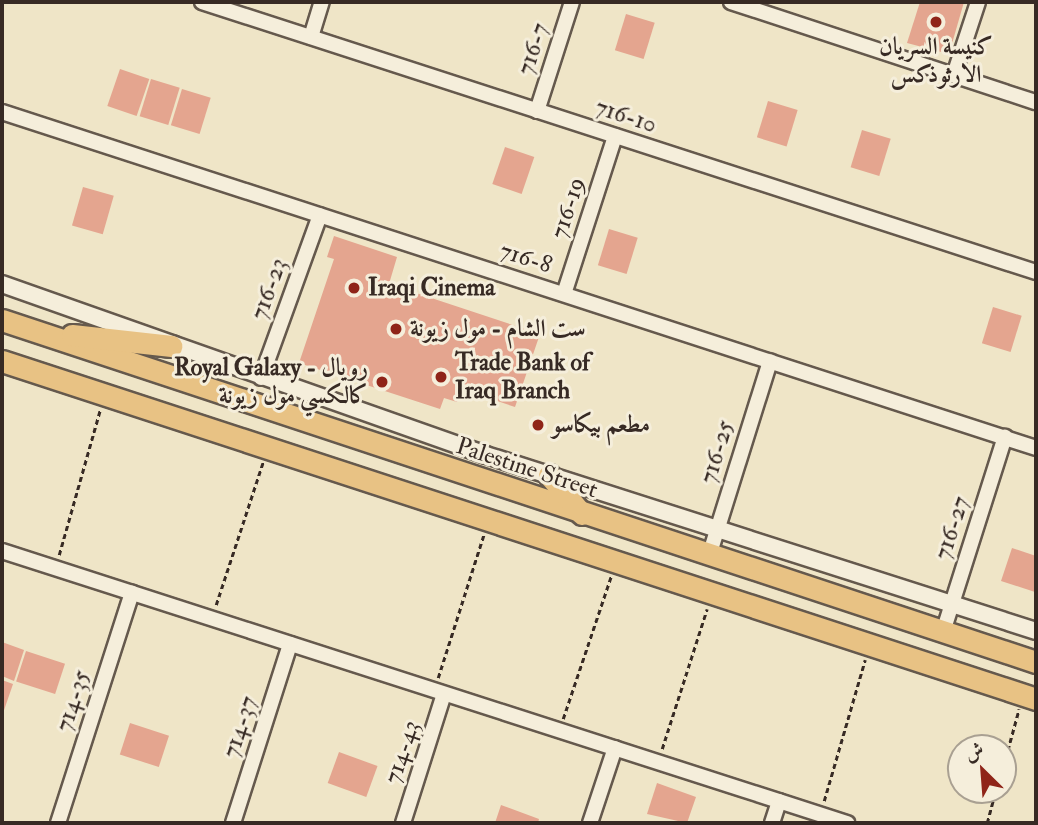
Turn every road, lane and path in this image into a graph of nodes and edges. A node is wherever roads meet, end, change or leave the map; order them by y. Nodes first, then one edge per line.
1 (202, 2) edge
2 (322, 2) edge
3 (572, 2) edge
4 (731, 2) edge
5 (978, 2) edge
6 (311, 37) junction
7 (954, 75) junction
8 (1036, 102) edge
9 (537, 111) junction
10 (2, 112) edge
11 (615, 136) junction
12 (320, 215) junction
13 (1036, 272) edge
14 (2, 284) edge
15 (564, 294) junction
16 (2, 320) edge
17 (45, 334) junction
18 (171, 346) junction
19 (2, 361) edge
20 (769, 361) junction
21 (261, 378) junction
22 (105, 395) junction
23 (1005, 437) junction
24 (1036, 448) edge
25 (267, 449) junction
26 (549, 475) junction
27 (582, 514) junction
28 (488, 521) junction
29 (718, 527) junction
30 (2, 551) edge
31 (709, 556) junction
32 (615, 562) junction
33 (55, 569) junction
34 (132, 593) junction
35 (711, 594) junction
36 (952, 604) junction
37 (211, 618) junction
38 (1036, 631) edge
39 (943, 632) junction
40 (290, 644) junction
41 (870, 646) junction
42 (1036, 662) edge
43 (439, 692) junction
44 (1030, 697) edge
45 (559, 731) junction
46 (1016, 734) edge
47 (615, 748) junction
48 (658, 762) junction
49 (779, 801) junction
50 (992, 804) edge
51 (820, 814) junction
52 (58, 823) edge
53 (233, 823) edge
54 (403, 823) edge
55 (590, 823) edge
56 (772, 823) edge
57 (847, 823) edge
58 (987, 823) edge

1 - 6 street, 716-10
2 - 6 street
3 - 9 street, 716-7
4 - 7 street
5 - 7 street
6 - 9 street, 716-10
7 - 8 street
9 - 11 street, 716-10
10 - 12 street, 716-8
11 - 13 street, 716-10
11 - 15 street, 716-19
12 - 15 street, 716-8
12 - 21 street, 716-23
14 - 18 street
15 - 20 street, 716-8
16 - 17 main road, Palestine Street
17 - 18 main road
17 - 27 main road, Palestine Street
18 - 21 street
19 - 22 main road
20 - 23 street, 716-8
20 - 29 street, 716-25
21 - 26 street
22 - 25 main road
22 - 33 path
23 - 24 street, 716-8
23 - 36 street, 716-27
25 - 28 main road
25 - 37 path
26 - 27 main road
26 - 29 street
27 - 31 main road, Palestine Street
28 - 32 main road
28 - 43 path
29 - 31 street, 716-25
29 - 36 street
30 - 33 street
31 - 39 main road, Palestine Street
32 - 35 main road
32 - 45 path
33 - 34 street
34 - 37 street
34 - 52 street, 714-35
35 - 41 main road
35 - 48 path
36 - 38 street
36 - 39 street, 716-27
37 - 40 street
39 - 42 main road, Palestine Street
40 - 43 street
40 - 53 street, 714-37
41 - 44 main road
41 - 51 path
43 - 45 street
43 - 54 street, 714-43
44 - 46 path
45 - 47 street
47 - 48 street
47 - 55 street
48 - 49 street
49 - 51 street
49 - 56 street
50 - 58 path
51 - 57 street

